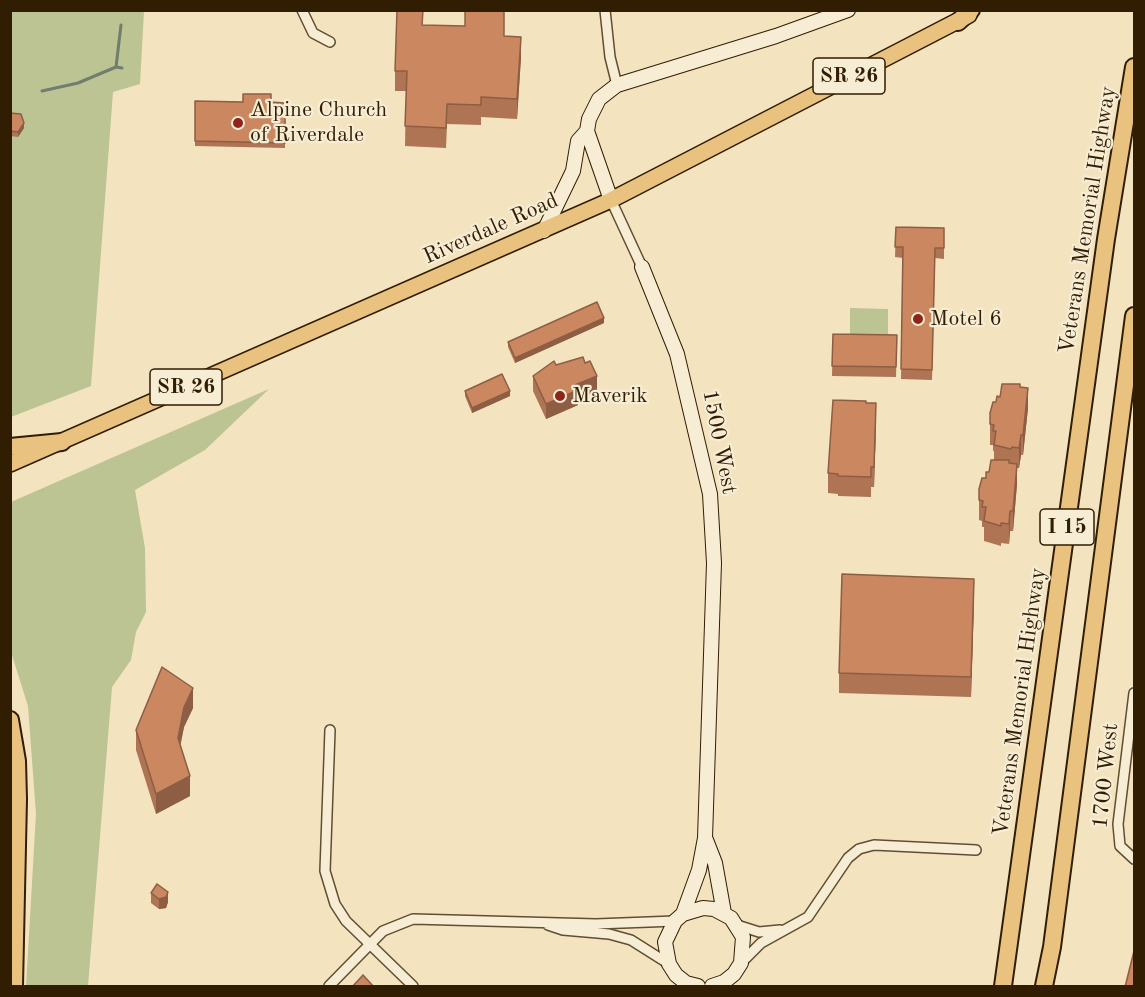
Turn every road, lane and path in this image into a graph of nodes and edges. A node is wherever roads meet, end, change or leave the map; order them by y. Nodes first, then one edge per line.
1 (302, 10) edge
2 (605, 10) edge
3 (848, 10) edge
4 (977, 10) edge
5 (964, 16) edge
6 (330, 42) dead end
7 (1134, 67) edge
8 (617, 85) junction
9 (586, 131) junction
10 (611, 201) junction
11 (544, 231) junction
12 (642, 267) joint
13 (1134, 316) edge
14 (62, 442) junction
15 (10, 447) edge
16 (10, 464) edge
17 (1134, 693) edge
18 (10, 720) edge
19 (330, 730) dead end
20 (705, 838) junction
21 (976, 850) dead end
22 (1133, 859) edge
23 (723, 912) junction
24 (679, 918) junction
25 (540, 922) junction
26 (737, 925) junction
27 (785, 929) junction
28 (369, 945) junction
29 (669, 964) junction
30 (737, 974) edge
31 (692, 985) edge
32 (14, 987) edge
33 (328, 987) edge
34 (413, 987) edge
35 (712, 987) edge
36 (1003, 987) edge
37 (1044, 987) edge

1 - 6 street
2 - 8 street
3 - 8 street
4 - 5 main road, Riverdale Road / SR 26
5 - 10 main road, Riverdale Road / SR 26
7 - 36 highway, Veterans Memorial Highway / I 15
8 - 9 street
9 - 10 street, 1500 West
9 - 11 street
10 - 11 main road, Riverdale Road / SR 26
10 - 12 street, 1500 West
11 - 14 main road, Riverdale Road / SR 26
12 - 20 street, 1500 West
13 - 37 highway, I 15
14 - 15 highway
14 - 16 main road, Riverdale Road / SR 26
17 - 22 street, 1700 West
18 - 32 highway
19 - 28 street
20 - 23 street, 1500 West
20 - 24 street, 1500 West
21 - 27 street
23 - 24 street
23 - 26 street
24 - 25 street
24 - 29 street, 1500 West
25 - 28 street
25 - 29 street
26 - 27 street
26 - 30 street
27 - 30 street
28 - 33 street
28 - 34 street
29 - 31 street
30 - 35 street

